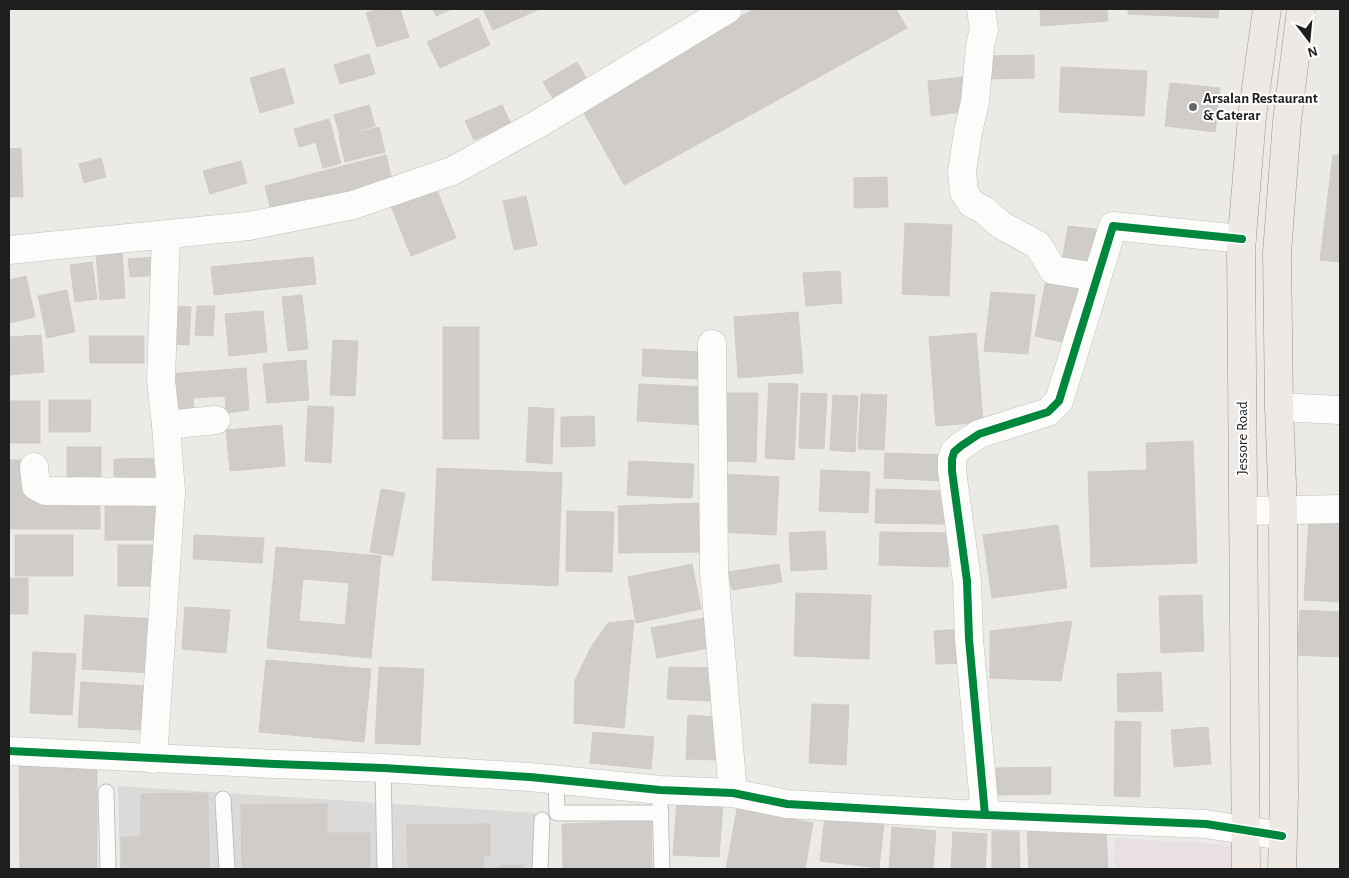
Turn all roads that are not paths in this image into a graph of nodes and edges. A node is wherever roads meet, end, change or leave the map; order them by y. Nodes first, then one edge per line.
1 (728, 9) edge
2 (981, 9) edge
3 (1267, 9) edge
4 (1301, 9) edge
5 (1252, 117) junction
6 (1287, 121) junction
7 (166, 235) junction
8 (1242, 238) junction
9 (9, 250) edge
10 (1096, 277) junction
11 (712, 344) dead end
12 (1279, 407) junction
13 (1340, 410) edge
14 (216, 420) dead end
15 (166, 425) junction
16 (34, 467) dead end
17 (171, 492) junction
18 (1340, 509) edge
19 (1243, 510) junction
20 (1283, 510) junction
21 (9, 751) edge
22 (153, 759) junction
23 (383, 768) junction
24 (106, 792) dead end
25 (733, 793) junction
26 (223, 799) dead end
27 (660, 801) junction
28 (985, 815) junction
29 (542, 820) dead end
30 (1247, 832) junction
31 (1282, 836) junction
32 (108, 869) edge
33 (227, 869) edge
34 (385, 869) edge
35 (540, 869) edge
36 (662, 869) edge
37 (1246, 869) edge
38 (1282, 869) edge

1 - 7 street
2 - 10 street
3 - 5 main road, Jessore Road
4 - 6 main road
5 - 6 main road
5 - 8 main road, Jessore Road
6 - 12 main road
7 - 9 street
7 - 15 street
8 - 10 street
8 - 19 main road, Jessore Road
10 - 28 street
11 - 25 street
12 - 13 street
12 - 20 main road
14 - 15 street
15 - 17 street
16 - 17 street
17 - 22 street
18 - 20 street
19 - 20 street
19 - 30 main road, Jessore Road
20 - 31 main road
21 - 22 street
22 - 23 street
23 - 27 street
23 - 34 lane
24 - 32 lane
25 - 27 street
25 - 28 street
26 - 33 lane
27 - 36 lane
28 - 30 street
29 - 35 lane
30 - 31 street
30 - 37 main road, Jessore Road
31 - 38 main road

